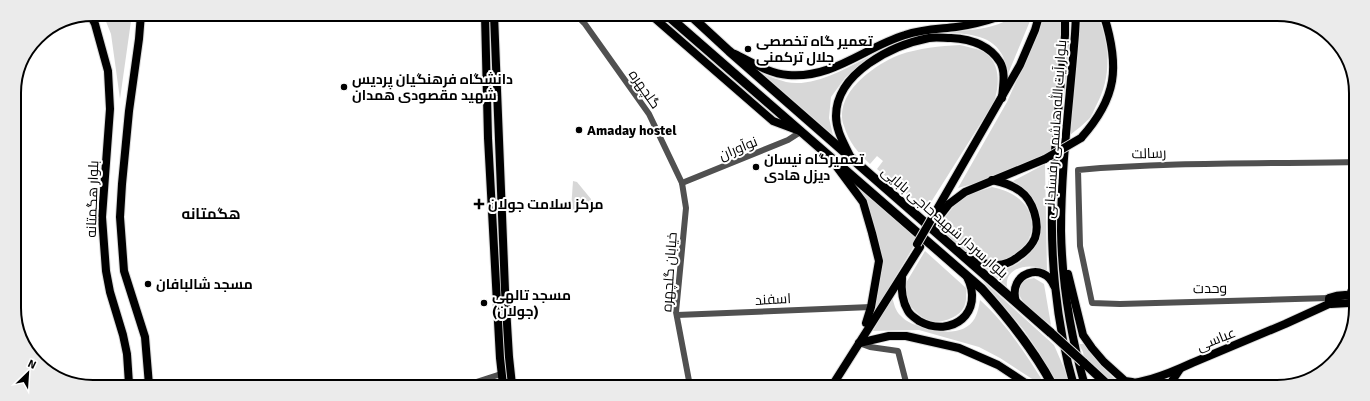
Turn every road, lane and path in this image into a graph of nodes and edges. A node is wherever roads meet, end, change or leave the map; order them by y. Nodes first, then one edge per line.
1 (94, 21) edge
2 (140, 21) edge
3 (485, 21) edge
4 (494, 21) edge
5 (582, 21) edge
6 (658, 21) edge
7 (696, 21) edge
8 (987, 21) edge
9 (1038, 21) edge
10 (1065, 21) edge
11 (1076, 21) edge
12 (1106, 21) edge
13 (675, 22) joint
14 (667, 29) junction
15 (729, 51) junction
16 (1002, 98) junction
17 (802, 131) junction
18 (825, 152) junction
19 (850, 157) junction
20 (1349, 162) edge
21 (992, 180) junction
22 (682, 183) junction
23 (933, 220) junction
24 (919, 245) junction
25 (1062, 250) junction
26 (961, 255) junction
27 (902, 276) junction
28 (967, 276) junction
29 (501, 290) junction
30 (1056, 290) junction
31 (1330, 300) junction
32 (1349, 300) edge
33 (1016, 302) junction
34 (1092, 303) joint
35 (871, 307) junction
36 (677, 315) junction
37 (866, 323) junction
38 (858, 345) junction
39 (1180, 369) junction
40 (501, 374) junction
41 (129, 380) edge
42 (149, 380) edge
43 (482, 380) edge
44 (502, 380) edge
45 (511, 380) edge
46 (689, 380) edge
47 (836, 380) edge
48 (905, 380) edge
49 (1021, 380) edge
50 (1049, 380) edge
51 (1072, 380) edge
52 (1083, 380) edge
53 (1102, 380) edge
54 (1125, 380) edge
55 (1146, 380) edge
56 (1173, 380) edge

1 - 41 main road, بلوار هگمتانه
2 - 42 main road, بلوار هگمتانه
3 - 29 main road
4 - 29 main road
5 - 22 street, گلچهره
6 - 14 main road
7 - 15 highway, بلوار سردار شهید حاجی بابایی
8 - 15 main road
9 - 16 main road
10 - 30 main road, بلوار آیت الله هاشمی رفسنجانی
11 - 25 main road, بلوار آیت الله هاشمی رفسنجانی
12 - 21 main road, bridge
13 - 14 main road
13 - 17 highway, بلوار سردار شهید حاجی بابایی
14 - 17 main road
15 - 19 highway, بلوار سردار شهید حاجی بابایی
16 - 19 main road
16 - 23 main road
17 - 18 highway, بلوار سردار شهید حاجی بابایی
17 - 22 street, نوآوران
18 - 28 highway, بلوار سردار شهید حاجی بابایی
18 - 35 main road
19 - 26 highway, بلوار سردار شهید حاجی بابایی
20 - 34 street, رسالت
21 - 23 main road
21 - 26 main road
22 - 36 street, خیابان گلچهره
23 - 24 main road, bridge
24 - 27 main road
24 - 37 main road
25 - 52 main road, بلوار آیت الله هاشمی رفسنجانی
25 - 54 main road
26 - 33 highway, بلوار سردار شهید حاجی بابایی
27 - 28 main road
27 - 38 main road
28 - 50 highway, بلوار سردار شهید حاجی بابایی
29 - 40 main road
29 - 45 main road
30 - 33 main road
30 - 51 main road, بلوار آیت الله هاشمی رفسنجانی
31 - 32 main road
31 - 34 street, وحدت
31 - 39 main road, عباسی
33 - 53 highway, بلوار سردار شهید حاجی بابایی, bridge
35 - 36 street, اسفند
35 - 37 main road
36 - 46 street, خیابان گلچهره
37 - 38 main road
38 - 47 main road
38 - 48 street
38 - 49 main road
39 - 55 main road, عباسی
39 - 56 main road
40 - 43 street
40 - 44 main road

